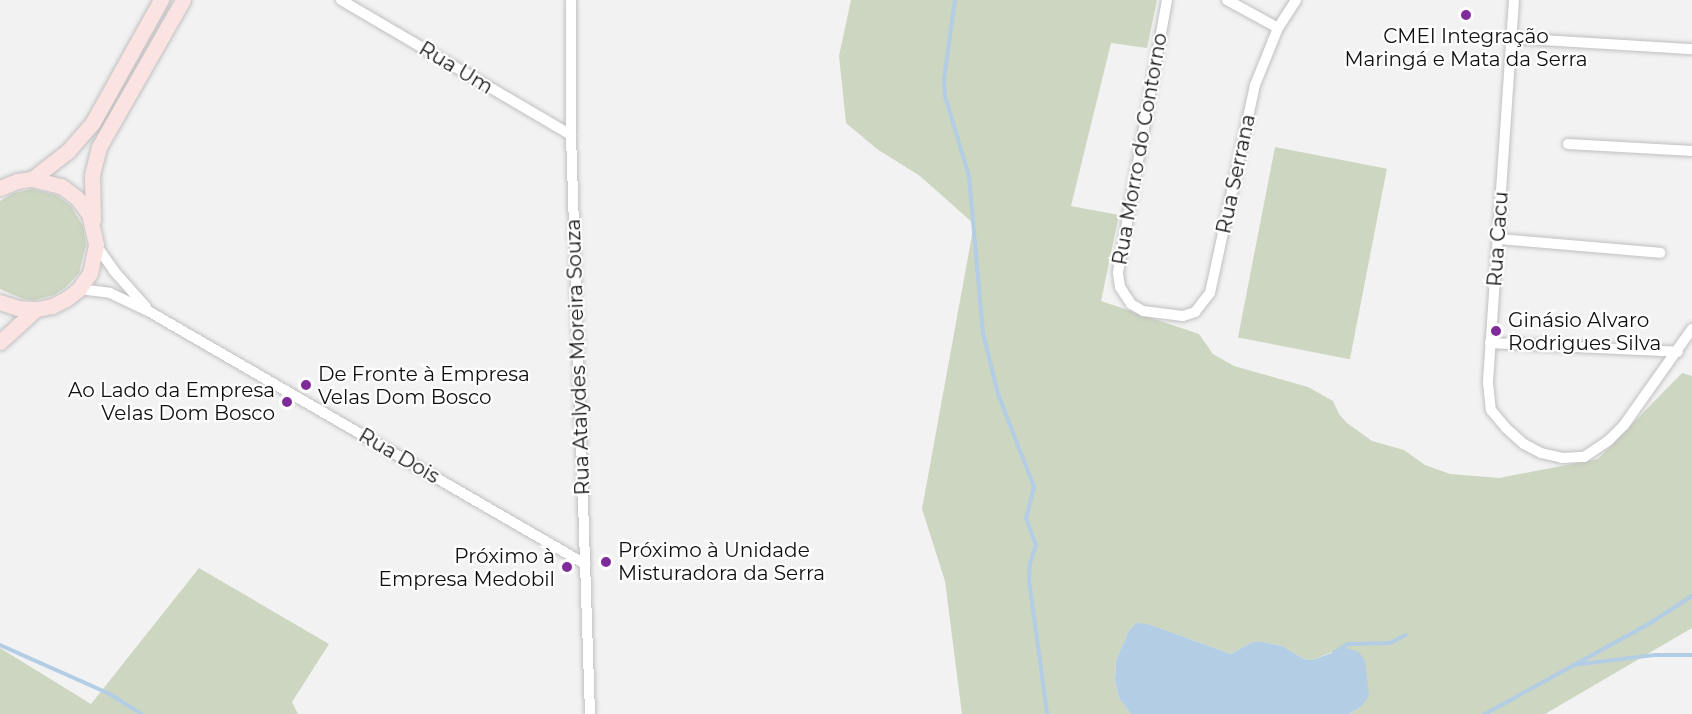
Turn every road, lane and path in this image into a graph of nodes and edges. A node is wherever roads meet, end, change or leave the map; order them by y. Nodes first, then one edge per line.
1 (161, 0) edge
2 (183, 0) edge
3 (341, 0) edge
4 (571, 0) edge
5 (1167, 0) edge
6 (1227, 0) edge
7 (1296, 0) edge
8 (1514, 0) edge
9 (1278, 28) junction
10 (1510, 38) junction
11 (1692, 49) edge
12 (570, 135) junction
13 (1568, 144) dead end
14 (1692, 151) edge
15 (32, 180) junction
16 (3, 186) edge
17 (93, 223) junction
18 (1498, 239) junction
19 (96, 245) junction
20 (1660, 253) dead end
21 (79, 289) junction
22 (0, 302) edge
23 (36, 309) junction
24 (150, 312) junction
25 (1156, 314) joint
26 (1692, 329) edge
27 (0, 342) edge
28 (1490, 343) junction
29 (1678, 352) junction
30 (585, 564) junction
31 (590, 714) edge

1 - 15 main road
2 - 17 main road
3 - 12 street, Rua Um
4 - 12 street, Rua Atalydes Moreira Souza
5 - 25 street, Rua Morro do Contorno
6 - 9 street
7 - 9 street, Rua Serrana
8 - 10 street, Rua Cacu
9 - 25 street, Rua Serrana
10 - 11 street
10 - 18 street, Rua Cacu
12 - 30 street, Rua Atalydes Moreira Souza
13 - 14 street
15 - 16 main road
15 - 17 main road
17 - 19 main road
18 - 20 street
18 - 28 street, Rua Cacu
19 - 21 main road
19 - 24 street, Rua Dois
21 - 23 main road
21 - 24 street, Rua Dois
22 - 23 main road
23 - 27 main road
24 - 30 street, Rua Dois
26 - 29 street
28 - 29 street
28 - 29 street, Rua Cacu
30 - 31 street, Rua Atalydes Moreira Souza

